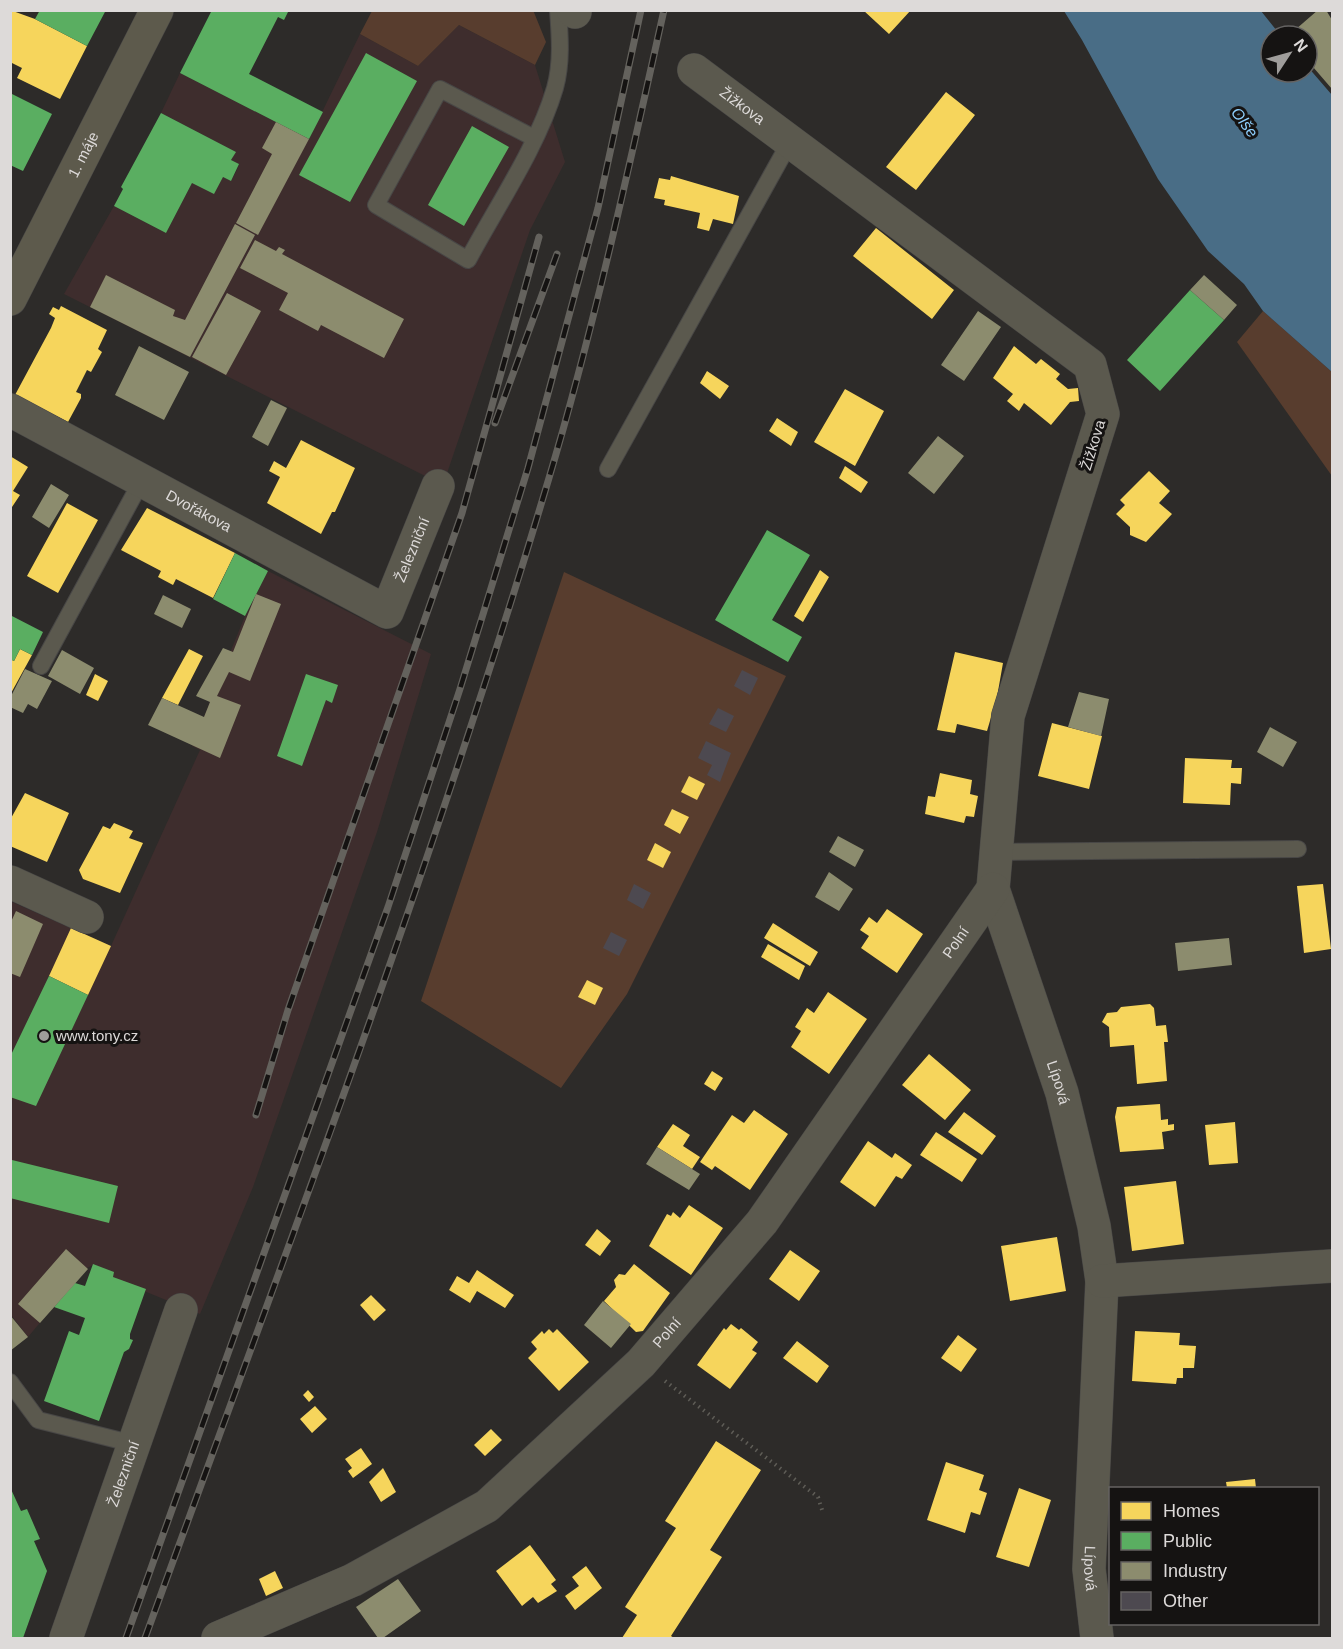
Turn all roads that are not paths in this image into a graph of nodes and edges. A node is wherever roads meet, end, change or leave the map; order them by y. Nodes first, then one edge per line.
1 (157, 10) edge
2 (569, 11) edge
3 (694, 70) dead end
4 (534, 138) junction
5 (791, 140) junction
6 (10, 299) edge
7 (10, 410) edge
8 (608, 469) dead end
9 (141, 482) junction
10 (438, 486) dead end
11 (387, 612) joint
12 (41, 666) dead end
13 (1298, 849) dead end
14 (996, 852) junction
15 (10, 882) edge
16 (993, 889) junction
17 (87, 917) dead end
18 (1332, 1266) edge
19 (1102, 1281) junction
20 (181, 1310) dead end
21 (10, 1382) edge
22 (134, 1444) junction
23 (66, 1638) edge
24 (218, 1638) edge
25 (1097, 1638) edge

1 - 6 main road, 1. máje
2 - 4 lane
3 - 5 street, Žižkova
4 - 4 lane
5 - 8 lane
5 - 14 street, Žižkova
7 - 9 street, Dvořákova
9 - 11 street, Dvořákova
9 - 12 lane
10 - 11 street, Železniční
13 - 14 lane
14 - 16 street, Žižkova
15 - 17 street
16 - 19 street, Lípová
16 - 24 street, Polní
18 - 19 street
19 - 25 street, Lípová
20 - 22 street, Železniční
21 - 22 lane
22 - 23 street, Železniční

